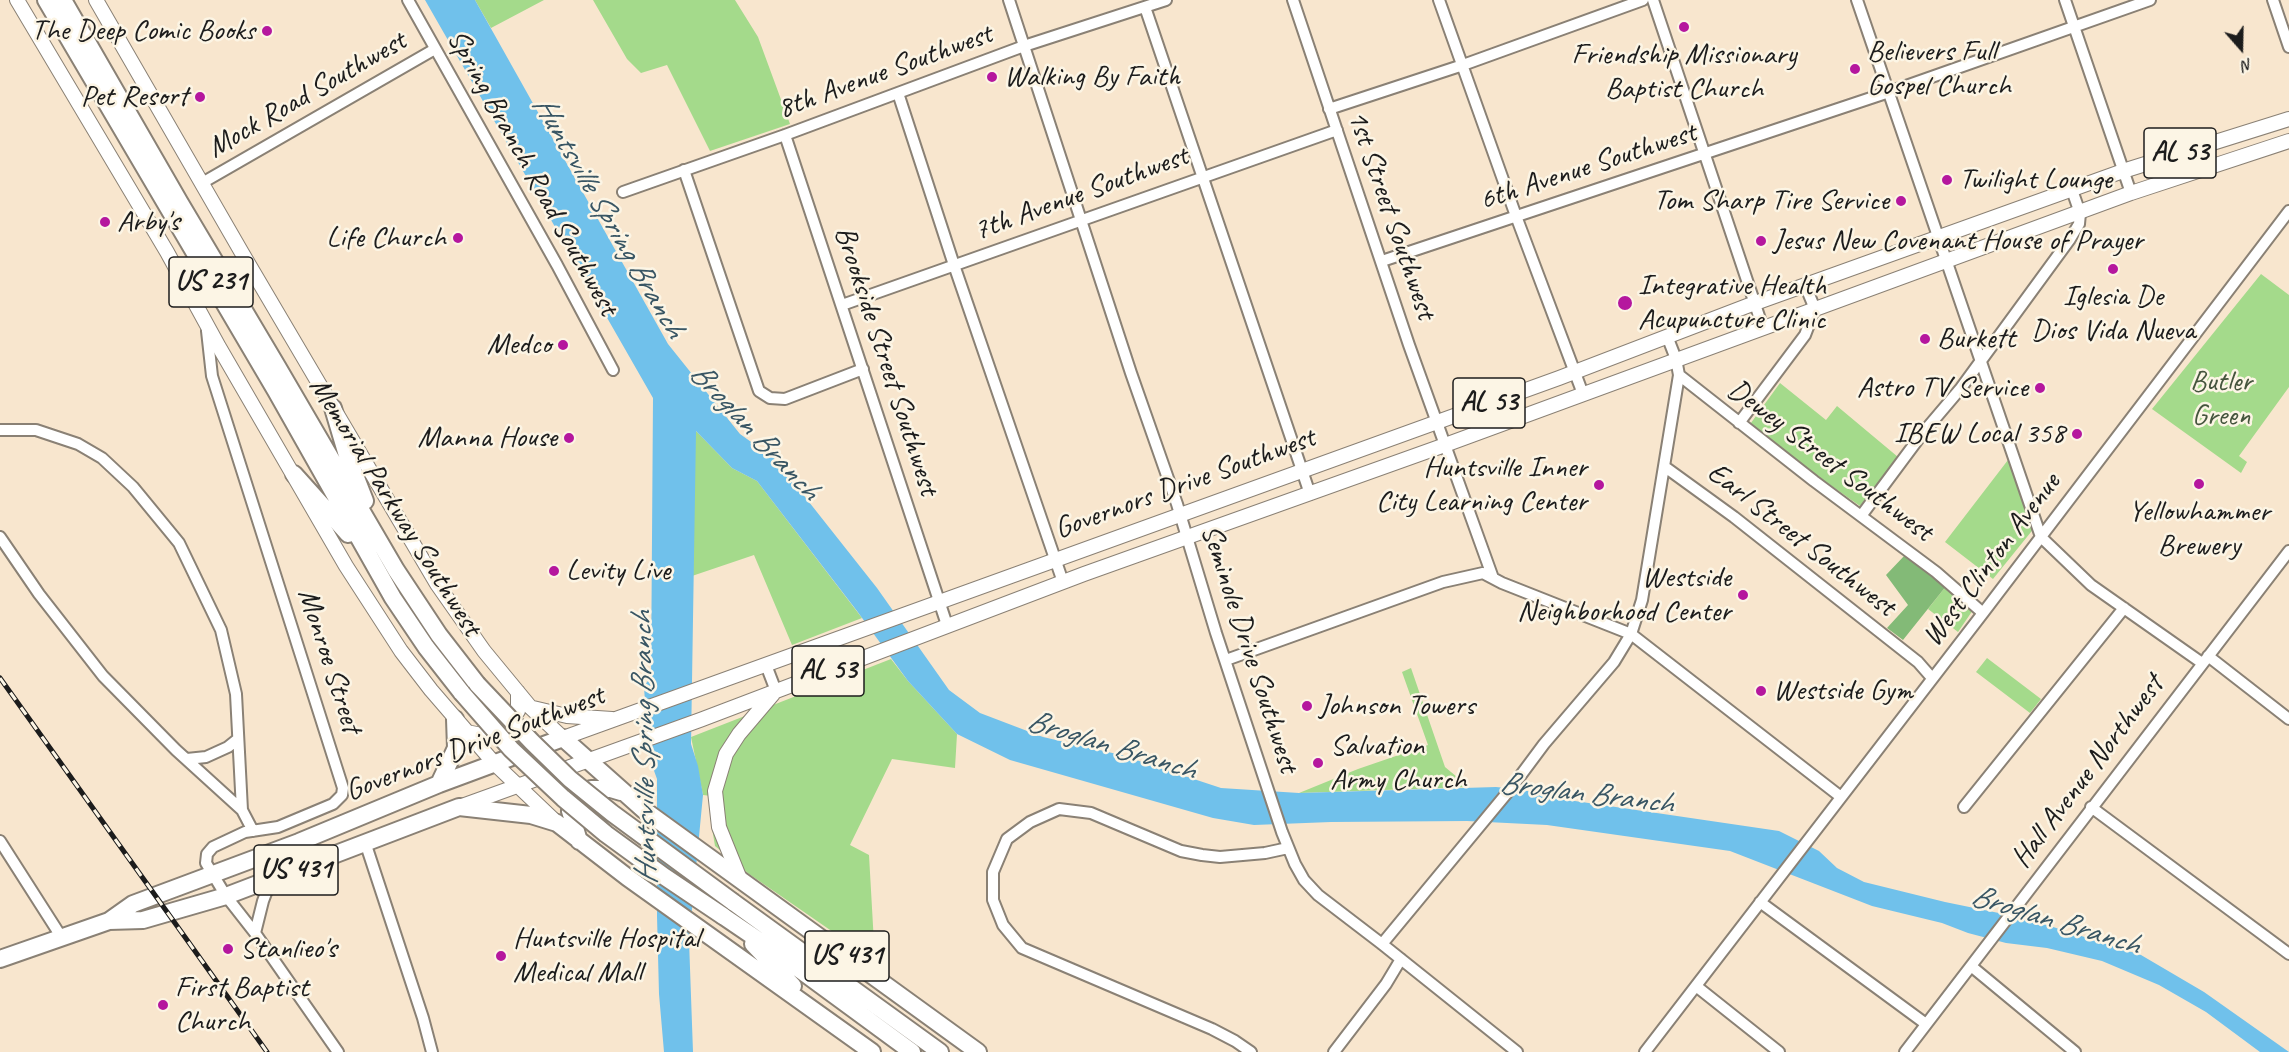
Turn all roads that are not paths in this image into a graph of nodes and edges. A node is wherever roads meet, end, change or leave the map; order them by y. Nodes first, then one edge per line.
1 (17, 0) edge
2 (46, 0) edge
3 (63, 0) edge
4 (96, 0) edge
5 (408, 0) edge
6 (1009, 0) edge
7 (1166, 0) edge
8 (1293, 0) edge
9 (1439, 0) edge
10 (1643, 0) edge
11 (1653, 0) edge
12 (1857, 0) edge
13 (2065, 0) edge
14 (2150, 0) edge
15 (2272, 0) edge
16 (1145, 7) junction
17 (2074, 27) junction
18 (1024, 46) junction
19 (2289, 47) edge
20 (435, 49) junction
21 (1463, 65) junction
22 (1889, 92) junction
23 (898, 93) junction
24 (1329, 109) junction
25 (2289, 119) edge
26 (1337, 130) junction
27 (785, 135) junction
28 (2289, 141) edge
29 (1704, 155) junction
30 (684, 170) junction
31 (2122, 171) junction
32 (1203, 177) junction
33 (202, 183) junction
34 (2072, 190) junction
35 (622, 192) dead end
36 (2131, 193) junction
37 (2289, 211) edge
38 (2080, 213) junction
39 (1516, 216) junction
40 (1081, 220) junction
41 (1939, 237) junction
42 (1382, 261) junction
43 (1948, 262) junction
44 (954, 265) junction
45 (1805, 285) junction
46 (1755, 304) junction
47 (842, 305) junction
48 (1815, 309) junction
49 (206, 324) junction
50 (1763, 328) junction
51 (1667, 336) junction
52 (1676, 359) junction
53 (1981, 359) junction
54 (231, 368) junction
55 (863, 369) junction
56 (613, 370) dead end
57 (1574, 372) junction
58 (1679, 375) junction
59 (212, 376) junction
60 (1583, 394) junction
61 (333, 408) junction
62 (1437, 422) junction
63 (1739, 423) junction
64 (0, 430) edge
65 (1445, 445) junction
66 (1665, 467) junction
67 (1302, 470) junction
68 (294, 474) junction
69 (1310, 494) junction
70 (1180, 515) junction
71 (1862, 516) junction
72 (0, 537) edge
73 (1187, 537) junction
74 (2041, 537) junction
75 (384, 549) junction
76 (2289, 550) edge
77 (1055, 559) junction
78 (374, 564) junction
79 (1493, 578) junction
80 (1063, 582) junction
81 (940, 602) junction
82 (2124, 608) junction
83 (1983, 614) junction
84 (947, 625) junction
85 (1631, 634) junction
86 (2205, 659) junction
87 (1226, 660) junction
88 (766, 665) junction
89 (1932, 678) junction
90 (776, 691) junction
91 (518, 692) junction
92 (531, 708) junction
93 (2289, 719) edge
94 (617, 720) junction
95 (460, 725) junction
96 (563, 738) junction
97 (237, 739) junction
98 (187, 759) junction
99 (587, 761) junction
100 (494, 763) junction
101 (439, 784) junction
102 (517, 785) junction
103 (625, 793) junction
104 (1841, 797) junction
105 (459, 807) junction
106 (1964, 807) dead end
107 (2091, 807) junction
108 (242, 810) junction
109 (557, 823) junction
110 (253, 831) junction
111 (0, 841) edge
112 (579, 841) junction
113 (365, 842) junction
114 (1288, 848) junction
115 (212, 875) junction
116 (740, 879) junction
117 (271, 880) junction
118 (225, 896) junction
119 (1760, 902) junction
120 (729, 913) junction
121 (110, 921) junction
122 (255, 933) junction
123 (62, 938) junction
124 (1382, 944) junction
125 (2289, 954) edge
126 (0, 958) edge
127 (1401, 959) junction
128 (1971, 966) junction
129 (1696, 986) junction
130 (827, 1020) junction
131 (1926, 1024) junction
132 (338, 1052) edge
133 (432, 1052) edge
134 (872, 1052) edge
135 (912, 1052) edge
136 (940, 1052) edge
137 (978, 1052) edge
138 (1251, 1052) edge
139 (1334, 1052) edge
140 (1517, 1052) edge
141 (1645, 1052) edge
142 (1779, 1052) edge
143 (1905, 1052) edge
144 (2074, 1052) edge

1 - 49 main road
2 - 78 highway, Memorial Parkway Southwest / US 231
3 - 75 highway, Memorial Parkway Southwest / US 231
4 - 33 main road, Memorial Parkway Southwest
5 - 20 street, Spring Branch Road Southwest
6 - 18 street, Seminole Drive Southwest
7 - 16 street, 8th Avenue Southwest
8 - 24 street, 1st Street Southwest
9 - 21 street
10 - 21 street
11 - 29 street
12 - 22 street
13 - 17 street
14 - 17 street, 6th Avenue Southwest
15 - 19 street
16 - 18 street, 8th Avenue Southwest
16 - 32 street
17 - 22 street, 6th Avenue Southwest
17 - 31 street
18 - 23 street, 8th Avenue Southwest
18 - 40 street, Seminole Drive Southwest
20 - 33 street, Mock Road Southwest
20 - 56 street, Spring Branch Road Southwest
21 - 24 street
21 - 39 street
22 - 29 street, 6th Avenue Southwest
22 - 41 street
23 - 27 street, 8th Avenue Southwest
23 - 44 street
24 - 26 street, 1st Street Southwest
25 - 31 main road, Governors Drive Southwest / AL 53
26 - 32 street, 7th Avenue Southwest
26 - 42 street, 1st Street Southwest
27 - 30 street, 8th Avenue Southwest
27 - 47 street, Brookside Street Southwest
28 - 36 main road, Governors Drive Southwest / AL 53
29 - 39 street, 6th Avenue Southwest
29 - 46 street
30 - 35 street, 8th Avenue Southwest
30 - 55 street
31 - 34 main road, Governors Drive Southwest / AL 53
31 - 36 street
32 - 40 street, 7th Avenue Southwest
32 - 67 street
33 - 61 main road, Memorial Parkway Southwest
34 - 38 street
34 - 41 main road, Governors Drive Southwest / AL 53
36 - 38 main road, Governors Drive Southwest / AL 53
37 - 74 street, West Clinton Avenue
38 - 43 main road, Governors Drive Southwest / AL 53
38 - 53 street
39 - 42 street, 6th Avenue Southwest
39 - 57 street
40 - 44 street, 7th Avenue Southwest
40 - 70 street, Seminole Drive Southwest
41 - 43 street
41 - 45 main road, Governors Drive Southwest / AL 53
42 - 62 street, 1st Street Southwest
43 - 48 main road, Governors Drive Southwest / AL 53
43 - 53 street
44 - 47 street, 7th Avenue Southwest
44 - 77 street
45 - 46 main road, Governors Drive Southwest / AL 53
45 - 48 street
46 - 50 street
46 - 51 main road, Governors Drive Southwest / AL 53
47 - 55 street, Brookside Street Southwest
48 - 50 main road, Governors Drive Southwest / AL 53
48 - 63 street
49 - 54 main road
49 - 59 street, Monroe Street
50 - 52 main road, Governors Drive Southwest / AL 53
51 - 52 street
51 - 57 main road, Governors Drive Southwest / AL 53
52 - 58 street
52 - 60 main road, Governors Drive Southwest / AL 53
53 - 71 street
53 - 74 street
54 - 59 street
54 - 68 main road
55 - 81 street, Brookside Street Southwest
57 - 60 street
57 - 62 main road, Governors Drive Southwest / AL 53
58 - 63 street, Dewey Street Southwest
58 - 66 street
59 - 110 street, Monroe Street
60 - 65 main road, Governors Drive Southwest / AL 53
61 - 75 highway
61 - 91 main road, Memorial Parkway Southwest
62 - 65 street, 1st Street Southwest
62 - 67 main road, Governors Drive Southwest / AL 53
63 - 71 street, Dewey Street Southwest
64 - 97 street
65 - 69 main road, Governors Drive Southwest / AL 53
65 - 79 street, 1st Street Southwest
66 - 85 street
66 - 89 street, Earl Street Southwest
67 - 69 street
67 - 70 main road, Governors Drive Southwest / AL 53
68 - 78 highway
68 - 95 main road
69 - 73 main road, Governors Drive Southwest / AL 53
70 - 73 street, Seminole Drive Southwest
70 - 77 main road, Governors Drive Southwest / AL 53
71 - 83 street, Dewey Street Southwest
72 - 98 street
73 - 80 main road, Governors Drive Southwest / AL 53
73 - 87 street, Seminole Drive Southwest
74 - 82 street
74 - 83 street, West Clinton Avenue
75 - 120 highway, Memorial Parkway Southwest / US 231, bridge
76 - 86 street, Hall Avenue Northwest
77 - 80 street
77 - 81 main road, Governors Drive Southwest / AL 53
78 - 120 highway, Memorial Parkway Southwest / US 231, bridge
79 - 85 street
79 - 87 street
80 - 84 main road, Governors Drive Southwest / AL 53
81 - 84 street, Brookside Street Southwest
81 - 88 main road, Governors Drive Southwest / AL 53
82 - 86 street
82 - 106 street
83 - 89 street, West Clinton Avenue
84 - 90 main road, Governors Drive Southwest / AL 53
85 - 104 street
85 - 124 street
86 - 93 street
86 - 107 street, Hall Avenue Northwest
87 - 114 street, Seminole Drive Southwest
88 - 90 street
88 - 94 main road, Governors Drive Southwest / AL 53
89 - 104 street, West Clinton Avenue
90 - 99 main road, Governors Drive Southwest / AL 53
90 - 116 main road
91 - 92 main road, Memorial Parkway Southwest
91 - 95 main road
92 - 94 main road
92 - 96 main road, Memorial Parkway Southwest
94 - 96 main road, Governors Drive Southwest
95 - 100 main road
95 - 101 highway
96 - 99 highway, US 431
96 - 100 highway, Governors Drive Southwest / US 431
97 - 98 street
97 - 108 street
98 - 108 street
99 - 102 main road, Governors Drive Southwest / AL 53
99 - 103 highway, US 431
100 - 101 highway, Governors Drive Southwest / US 431
100 - 102 main road
101 - 115 highway, Governors Drive Southwest / US 431
102 - 105 main road, Governors Drive Southwest
102 - 109 main road
103 - 112 highway
103 - 116 highway, US 431
104 - 119 street, West Clinton Avenue
105 - 109 highway, US 431
105 - 113 highway, Governors Drive Southwest / US 431
107 - 125 street
107 - 128 street, Hall Avenue Northwest
108 - 110 street
109 - 112 highway, US 431
110 - 115 street, Monroe Street
111 - 123 street
112 - 130 highway, US 431
113 - 117 highway, Governors Drive Southwest / US 431
113 - 133 street
114 - 124 street, Seminole Drive Southwest
114 - 138 street
115 - 118 street
115 - 121 highway, Governors Drive Southwest / US 431
116 - 137 highway, US 431
117 - 118 highway, Governors Drive Southwest / US 431
117 - 122 street
118 - 121 highway, Governors Drive Southwest / US 431
118 - 122 street
119 - 129 street, West Clinton Avenue
119 - 131 street
120 - 130 highway
120 - 135 highway, Memorial Parkway Southwest / US 231
120 - 136 highway, Memorial Parkway Southwest / US 231
121 - 123 highway, Governors Drive Southwest / US 431
122 - 132 street
123 - 126 highway, Governors Drive Southwest / US 431
124 - 127 street, Seminole Drive Southwest
127 - 139 street
127 - 140 street, Seminole Drive Southwest
128 - 131 street, Hall Avenue Northwest
128 - 144 street
129 - 141 street, West Clinton Avenue
129 - 142 street
130 - 134 highway, US 431
131 - 143 street, Hall Avenue Northwest

